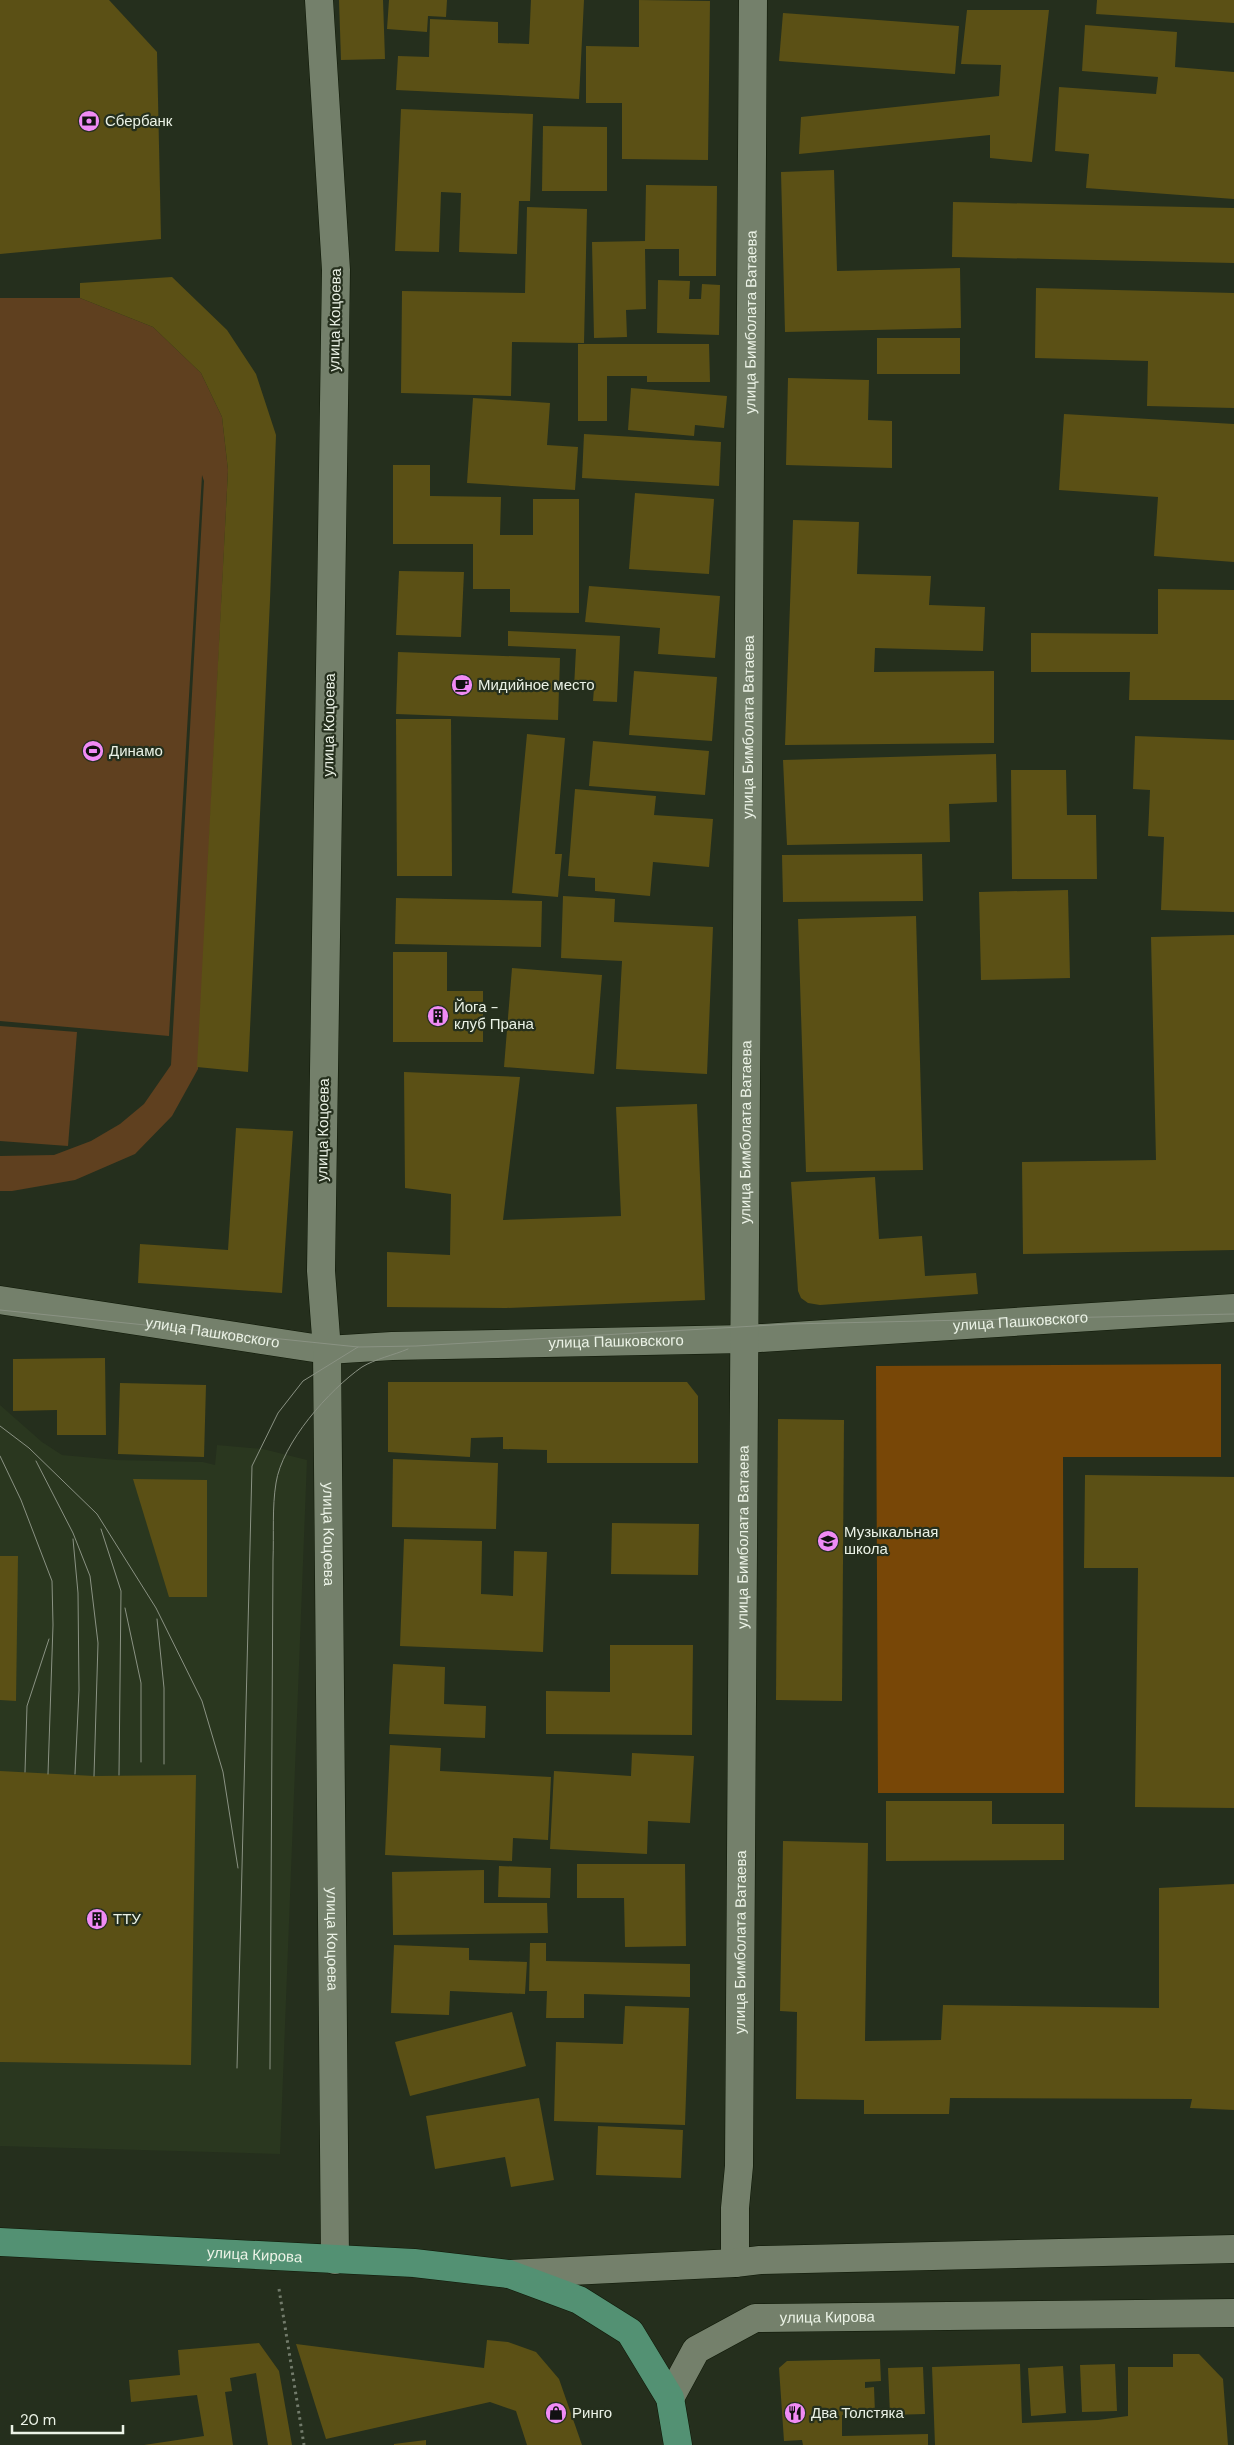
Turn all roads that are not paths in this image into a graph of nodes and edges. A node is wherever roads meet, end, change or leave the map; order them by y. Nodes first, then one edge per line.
1 (319, 0) edge
2 (753, 0) edge
3 (0, 1300) edge
4 (1234, 1308) edge
5 (745, 1339) junction
6 (327, 1350) junction
7 (0, 2242) edge
8 (1234, 2249) edge
9 (335, 2260) junction
10 (735, 2264) junction
11 (509, 2274) junction
12 (1234, 2313) edge
13 (670, 2398) junction
14 (678, 2445) edge

1 - 6 street, улица Коцоева
2 - 5 street, улица Бимболата Ватаева
3 - 6 street, улица Пашковского
4 - 5 street, улица Пашковского
5 - 6 street, улица Пашковского
5 - 10 street, улица Бимболата Ватаева
6 - 9 street, улица Коцоева
7 - 9 main road, улица Кирова
8 - 10 street, улица Кирова
9 - 11 main road, улица Кирова
10 - 11 street, улица Кирова
11 - 13 main road, улица Кирова
12 - 13 street, улица Кирова
13 - 14 main road

